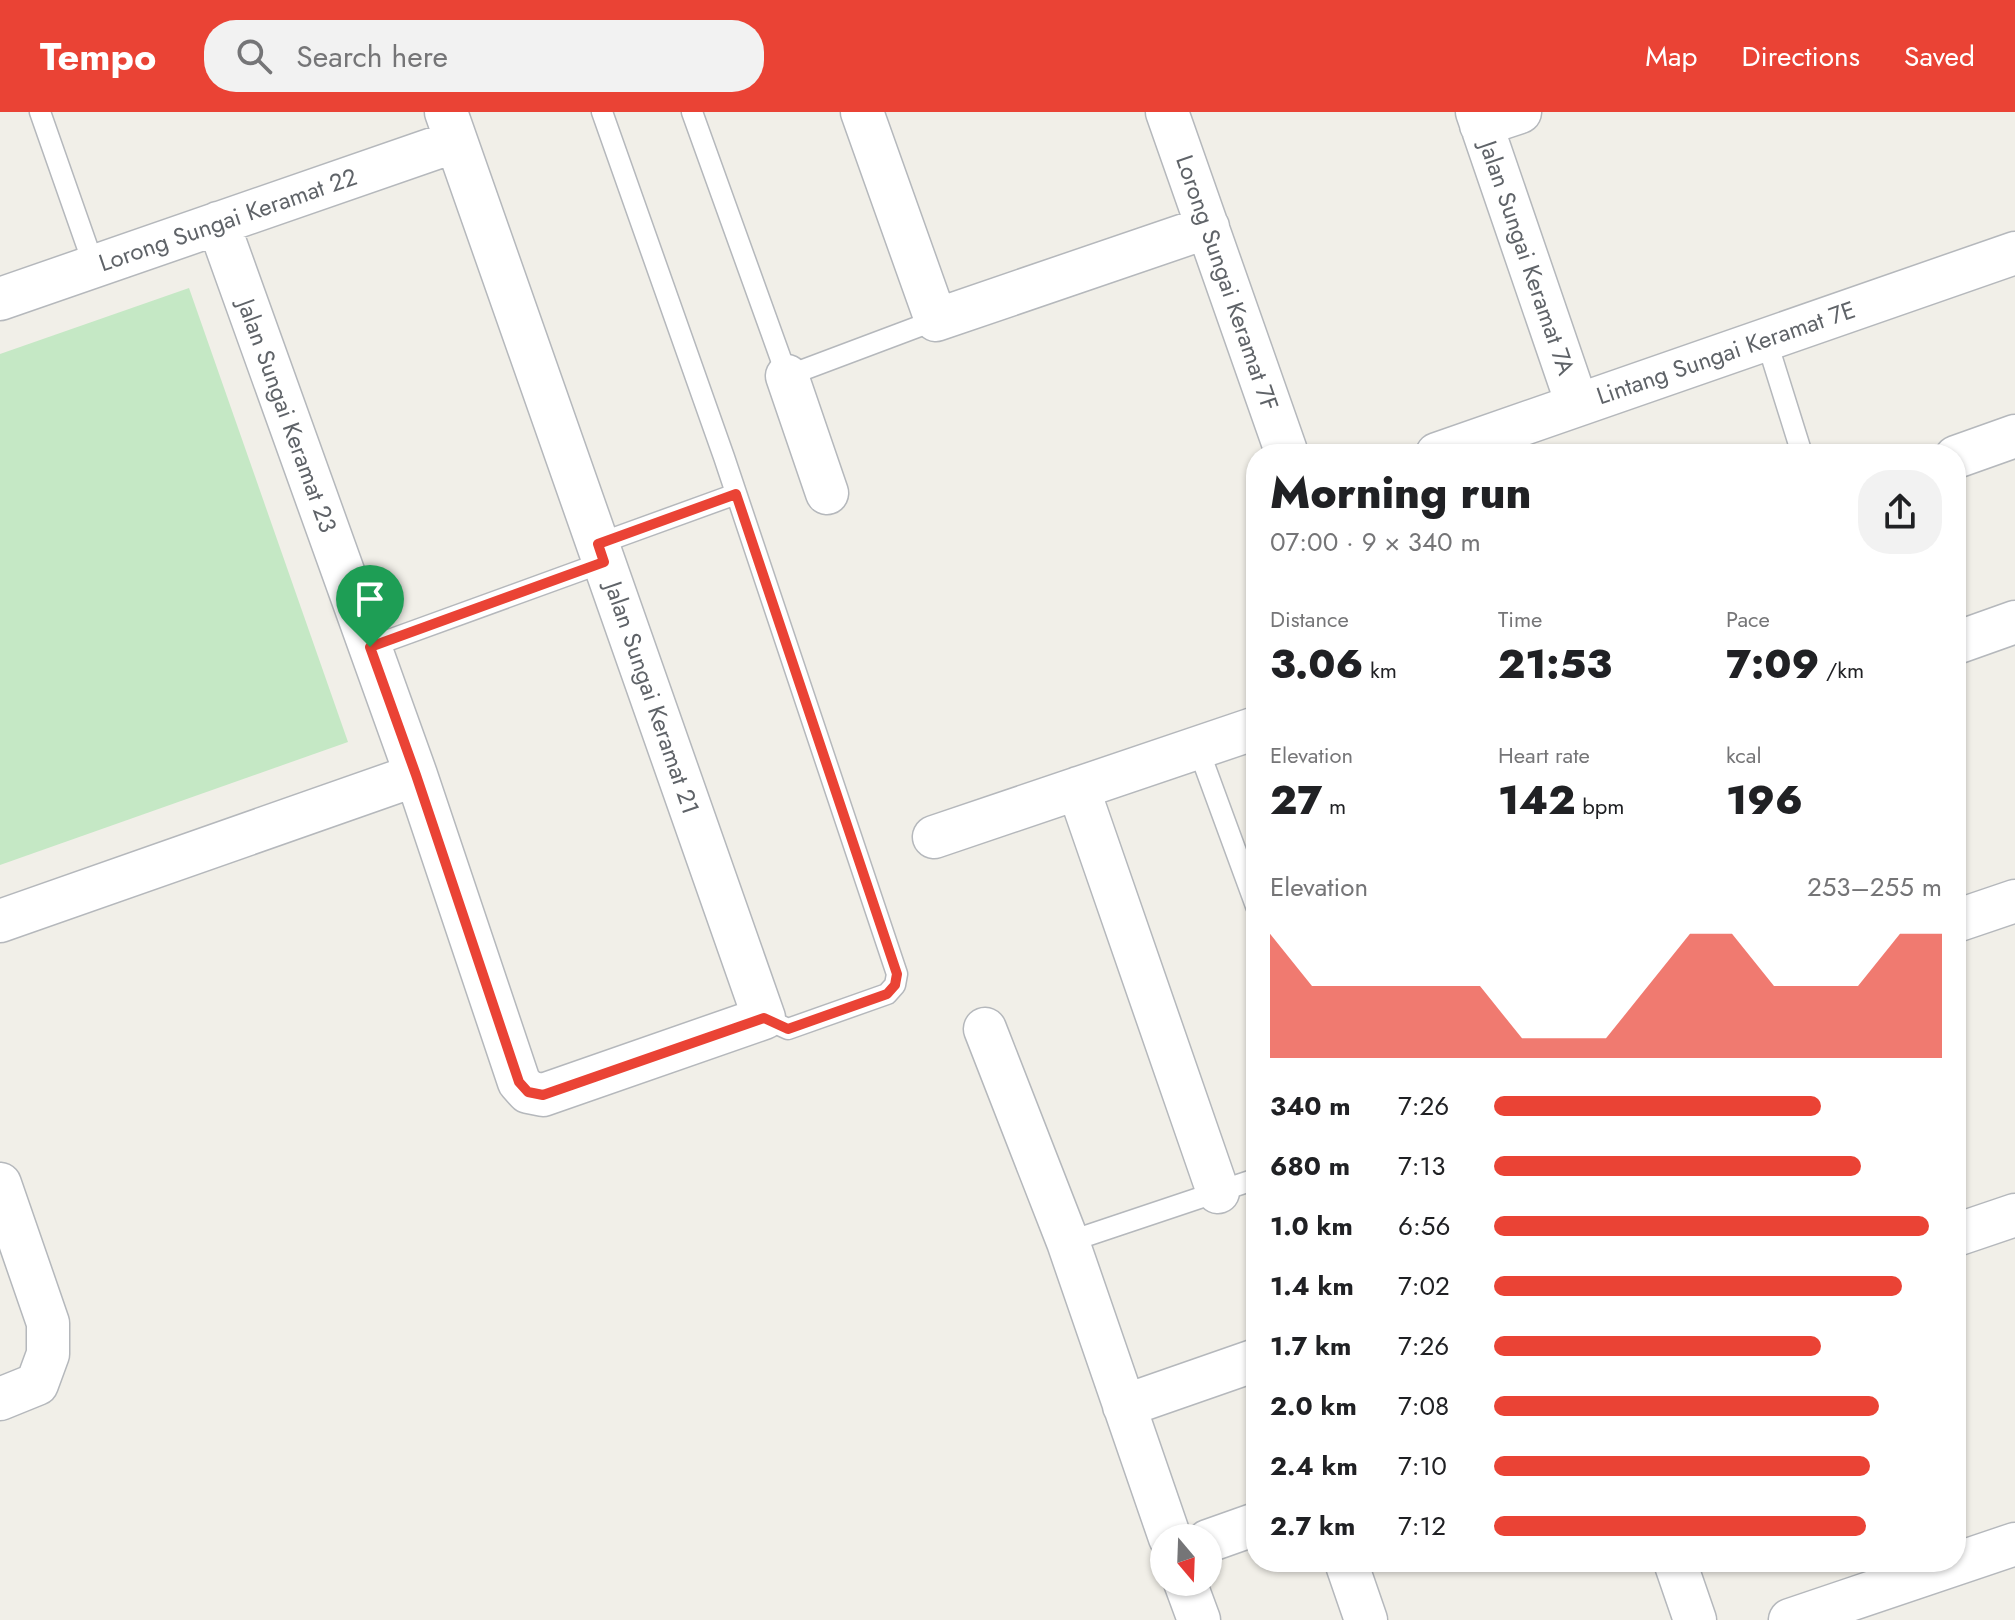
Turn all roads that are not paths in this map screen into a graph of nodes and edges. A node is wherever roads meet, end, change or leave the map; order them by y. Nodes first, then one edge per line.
1 (40, 112) edge
2 (602, 112) edge
3 (692, 112) edge
4 (862, 112) edge
5 (1167, 112) edge
6 (1493, 116) edge
7 (451, 126) edge
8 (218, 223) junction
9 (1208, 227) junction
10 (2015, 253) edge
11 (94, 266) junction
12 (0, 299) edge
13 (936, 320) junction
14 (1766, 339) junction
15 (787, 376) junction
16 (1577, 404) junction
17 (2015, 436) edge
18 (1284, 444) edge
19 (1465, 444) edge
20 (1799, 444) edge
21 (1966, 453) edge
22 (827, 493) dead end
23 (736, 494) junction
24 (601, 553) junction
25 (2015, 622) edge
26 (1966, 639) edge
27 (370, 647) junction
28 (1246, 731) edge
29 (1198, 748) junction
30 (416, 775) junction
31 (1078, 788) junction
32 (934, 837) dead end
33 (1246, 879) edge
34 (2015, 901) edge
35 (1966, 918) edge
36 (0, 921) edge
37 (764, 1018) junction
38 (985, 1029) dead end
39 (0, 1184) edge
40 (1237, 1185) edge
41 (2015, 1215) edge
42 (1966, 1232) edge
43 (1068, 1242) junction
44 (1246, 1363) edge
45 (0, 1399) edge
46 (1124, 1406) junction
47 (1165, 1524) edge
48 (1246, 1528) edge
49 (1222, 1536) edge
50 (2015, 1544) edge
51 (1966, 1558) edge
52 (1349, 1572) edge
53 (1678, 1572) edge
54 (1924, 1572) edge
55 (1190, 1596) edge
56 (1199, 1620) edge
57 (1366, 1620) edge
58 (1695, 1620) edge
59 (1790, 1620) edge

1 - 11 lane
2 - 23 lane
3 - 15 lane
4 - 13 street
5 - 9 street, Lorong Sungai Keramat 7F
6 - 16 street, Jalan Sungai Keramat 7A
7 - 8 street, Lorong Sungai Keramat 22
7 - 24 street, Jalan Sungai Keramat 21
8 - 11 street, Lorong Sungai Keramat 22
8 - 27 street, Jalan Sungai Keramat 23
9 - 13 street
9 - 18 street, Lorong Sungai Keramat 7F
10 - 14 street, Lintang Sungai Keramat 7E
11 - 12 street, Lorong Sungai Keramat 22
13 - 15 lane
14 - 16 street, Lintang Sungai Keramat 7E
14 - 20 lane
15 - 22 street
16 - 19 street, Lintang Sungai Keramat 7E
17 - 21 street
23 - 24 lane
23 - 37 lane
24 - 27 lane
24 - 37 street, Jalan Sungai Keramat 21
25 - 26 street
27 - 30 street, Jalan Sungai Keramat 23
28 - 29 street
29 - 31 street
29 - 33 lane
30 - 36 street
30 - 37 street, Jalan Sungai Keramat 23
31 - 32 street
31 - 40 street
34 - 35 street
38 - 43 street
39 - 45 street
40 - 43 lane
41 - 42 street
43 - 46 street
44 - 46 street
46 - 47 street
48 - 49 street
50 - 51 street
52 - 57 street
53 - 58 street
54 - 59 street
55 - 56 street

